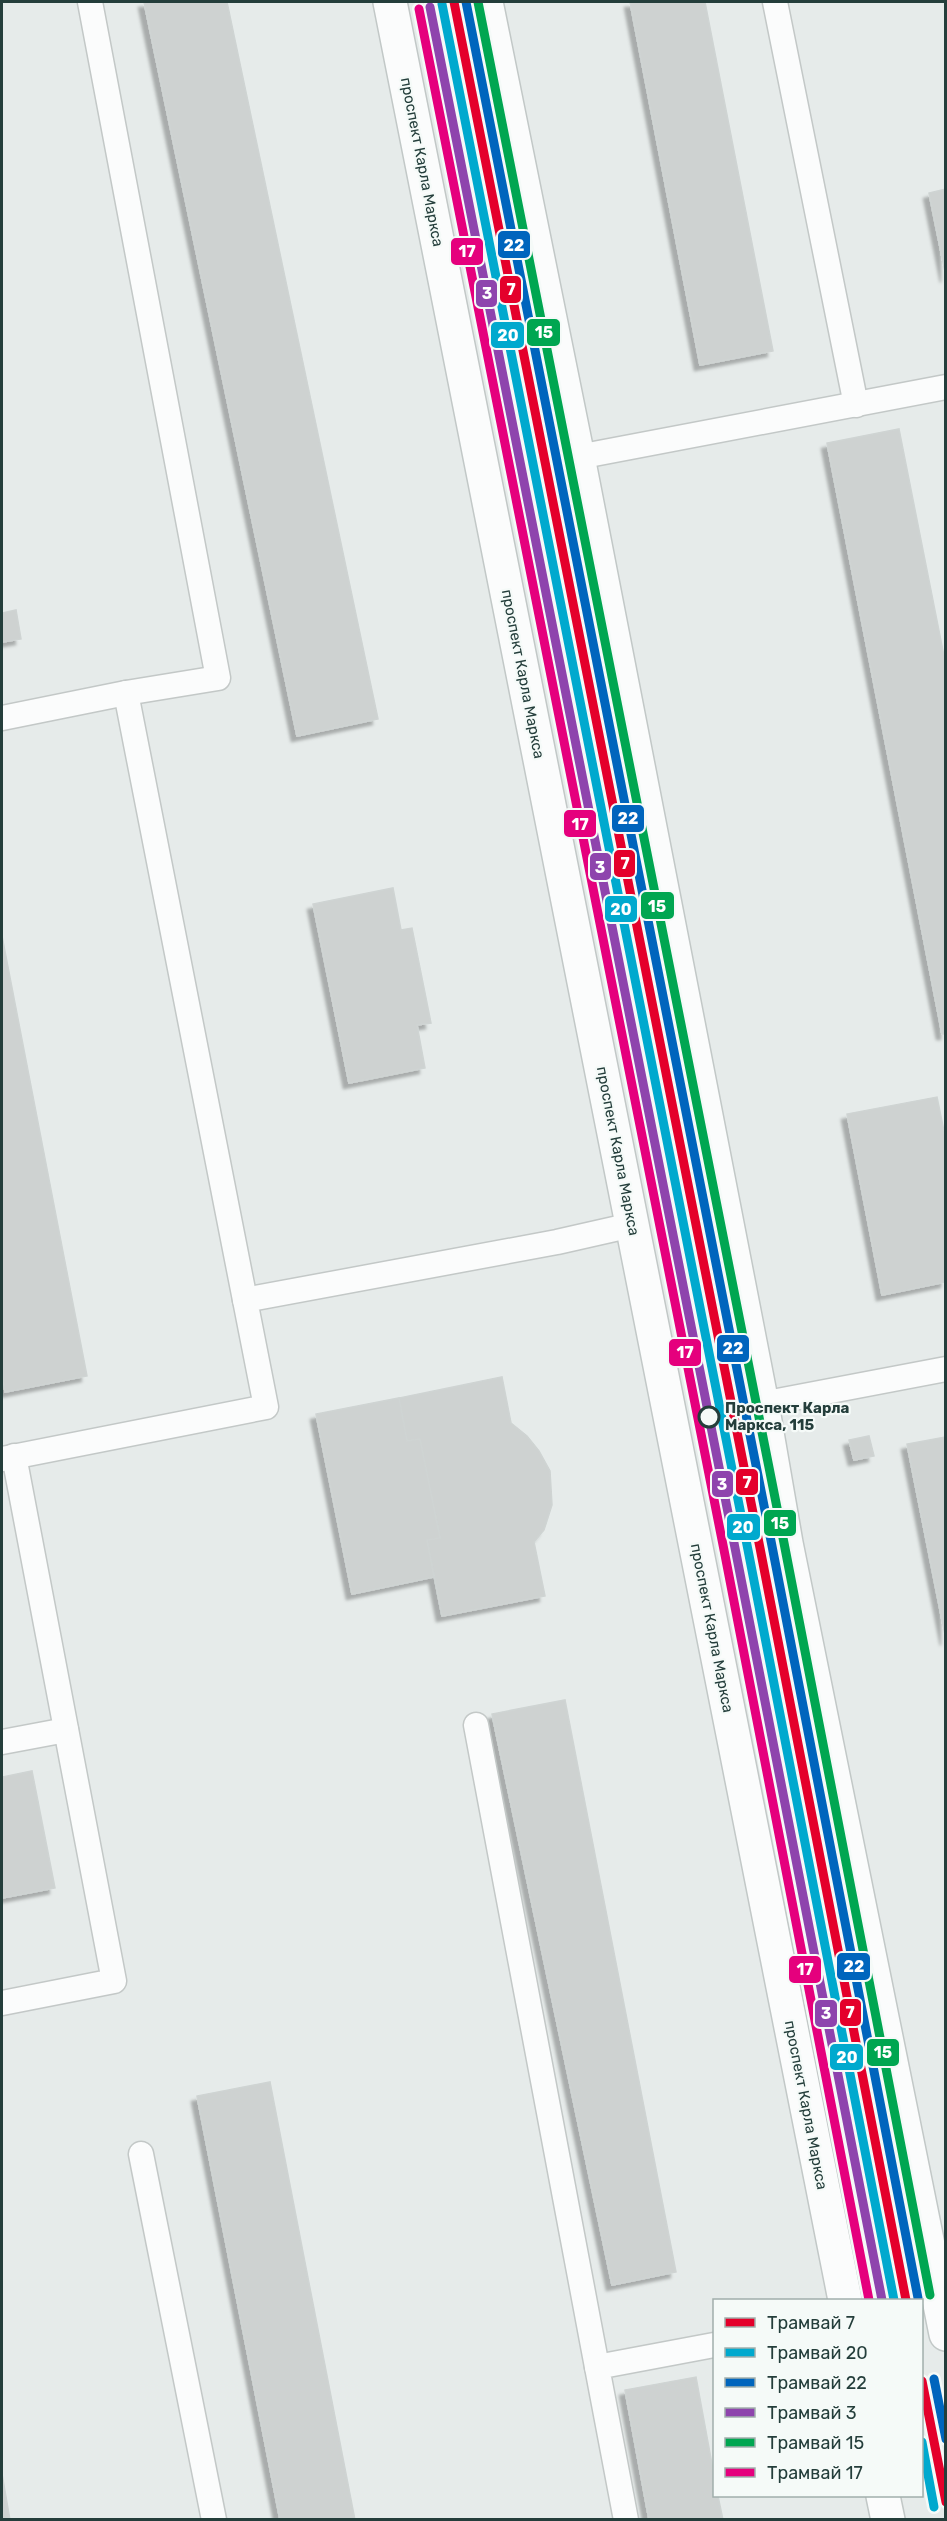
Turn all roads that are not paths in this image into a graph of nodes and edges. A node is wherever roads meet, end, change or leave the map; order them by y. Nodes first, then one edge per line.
1 (90, 2) edge
2 (390, 2) edge
3 (486, 2) edge
4 (775, 2) edge
5 (945, 387) edge
6 (856, 405) junction
7 (578, 458) junction
8 (126, 693) junction
9 (2, 718) edge
10 (632, 1225) junction
11 (245, 1300) junction
12 (945, 1370) edge
13 (762, 1404) junction
14 (8, 1457) edge
15 (476, 1725) dead end
16 (66, 1730) junction
17 (2, 1742) edge
18 (2, 2003) edge
19 (141, 2154) dead end
20 (942, 2294) edge
21 (845, 2299) edge
22 (945, 2334) edge
23 (713, 2345) edge
24 (597, 2367) junction
25 (883, 2497) edge
26 (214, 2520) edge
27 (626, 2520) edge
28 (888, 2520) edge

1 - 8 lane
2 - 10 main road, проспект Карла Маркса
3 - 7 main road
4 - 6 lane
5 - 6 lane
6 - 7 lane
7 - 13 main road
8 - 9 lane
8 - 11 lane
10 - 11 lane
10 - 21 main road, проспект Карла Маркса
11 - 14 lane
12 - 13 lane
13 - 20 main road
14 - 16 lane
15 - 24 lane
16 - 17 lane
16 - 18 lane
19 - 26 lane
20 - 22 main road
23 - 24 lane
24 - 27 lane
25 - 28 main road

